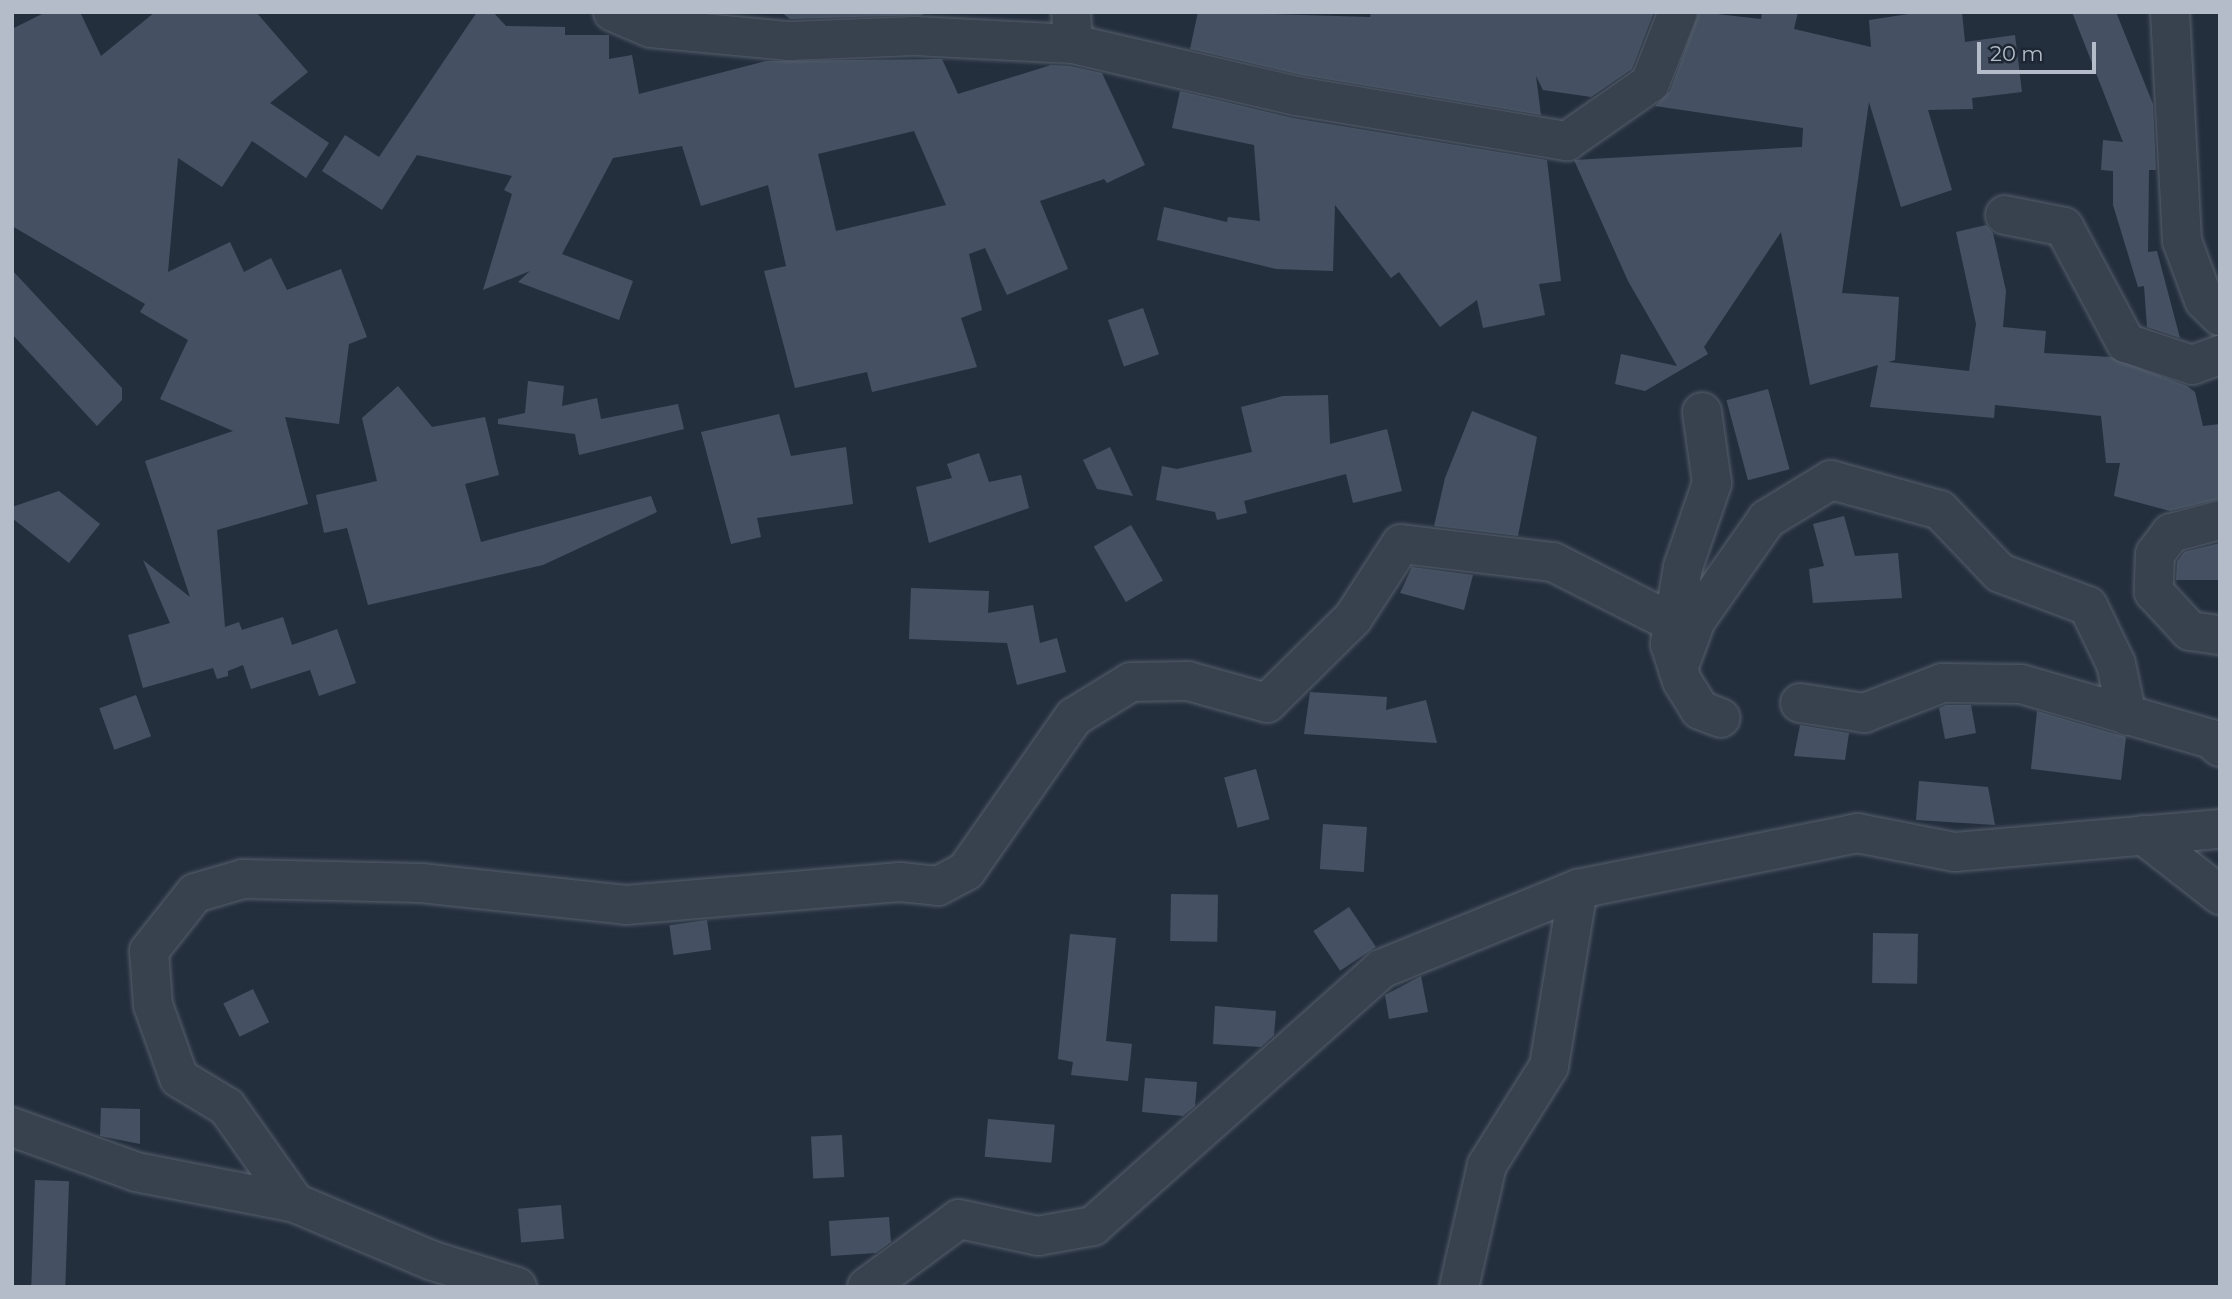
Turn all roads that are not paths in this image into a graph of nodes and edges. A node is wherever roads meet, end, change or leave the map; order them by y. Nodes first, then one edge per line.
1 (613, 12) edge
2 (1678, 12) edge
3 (2170, 12) edge
4 (1072, 28) edge
5 (2005, 215) dead end
6 (2220, 316) edge
7 (2220, 355) edge
8 (1702, 412) dead end
9 (2220, 520) edge
10 (1673, 623) junction
11 (2220, 635) edge
12 (1678, 669) junction
13 (1800, 703) dead end
14 (2127, 716) junction
15 (1721, 718) dead end
16 (2220, 747) edge
17 (2220, 829) edge
18 (2143, 835) junction
19 (1578, 889) junction
20 (2220, 895) edge
21 (12, 1127) edge
22 (295, 1203) junction
23 (517, 1287) edge
24 (867, 1287) edge
25 (1459, 1287) edge

1 - 4 street
2 - 4 street
3 - 6 street
5 - 7 street
8 - 10 street
9 - 11 street
10 - 12 street
10 - 22 street
12 - 14 street
12 - 15 street
13 - 14 street
14 - 16 street
17 - 18 street
18 - 19 street
18 - 20 street
19 - 24 street
19 - 25 street
21 - 22 street
22 - 23 street

